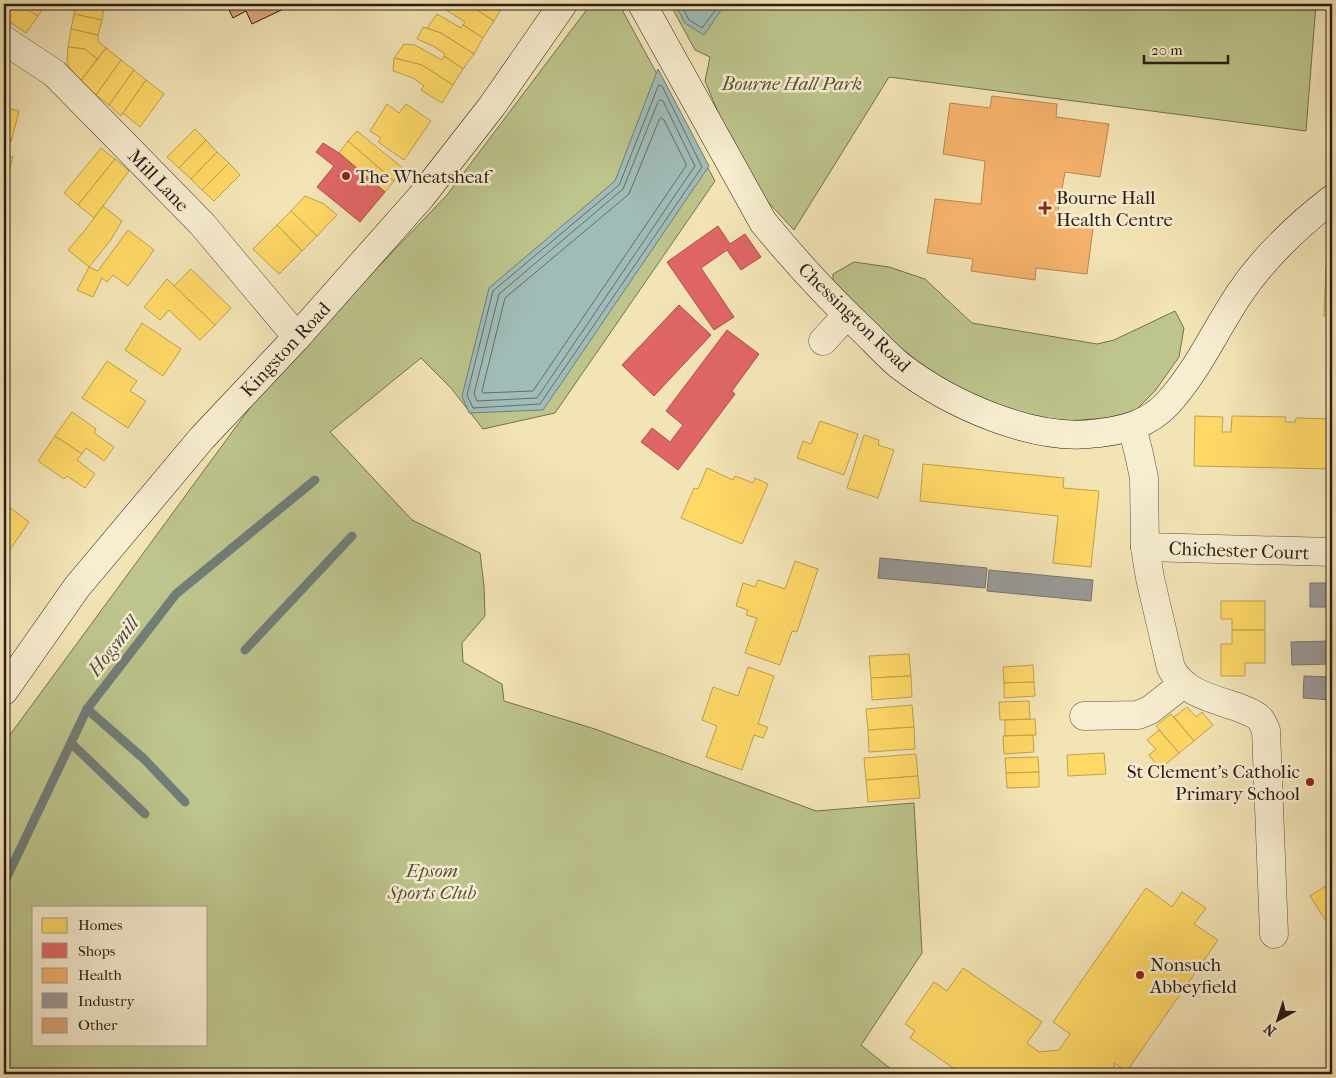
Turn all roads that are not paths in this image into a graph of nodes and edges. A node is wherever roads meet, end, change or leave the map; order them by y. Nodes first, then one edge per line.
1 (563, 4) edge
2 (642, 4) edge
3 (4, 40) edge
4 (1332, 199) edge
5 (847, 315) junction
6 (297, 337) junction
7 (823, 341) dead end
8 (1132, 427) junction
9 (1145, 547) junction
10 (1332, 552) edge
11 (1183, 684) junction
12 (4, 691) edge
13 (1084, 716) dead end
14 (1274, 934) dead end

1 - 6 street, Kingston Road
2 - 5 street, Chessington Road
3 - 6 street, Mill Lane
4 - 8 street, Chessington Road
5 - 7 street
5 - 8 street, Chessington Road
6 - 12 street, Kingston Road
8 - 9 street
9 - 10 street, Chichester Court
9 - 11 street
11 - 13 street
11 - 14 street

